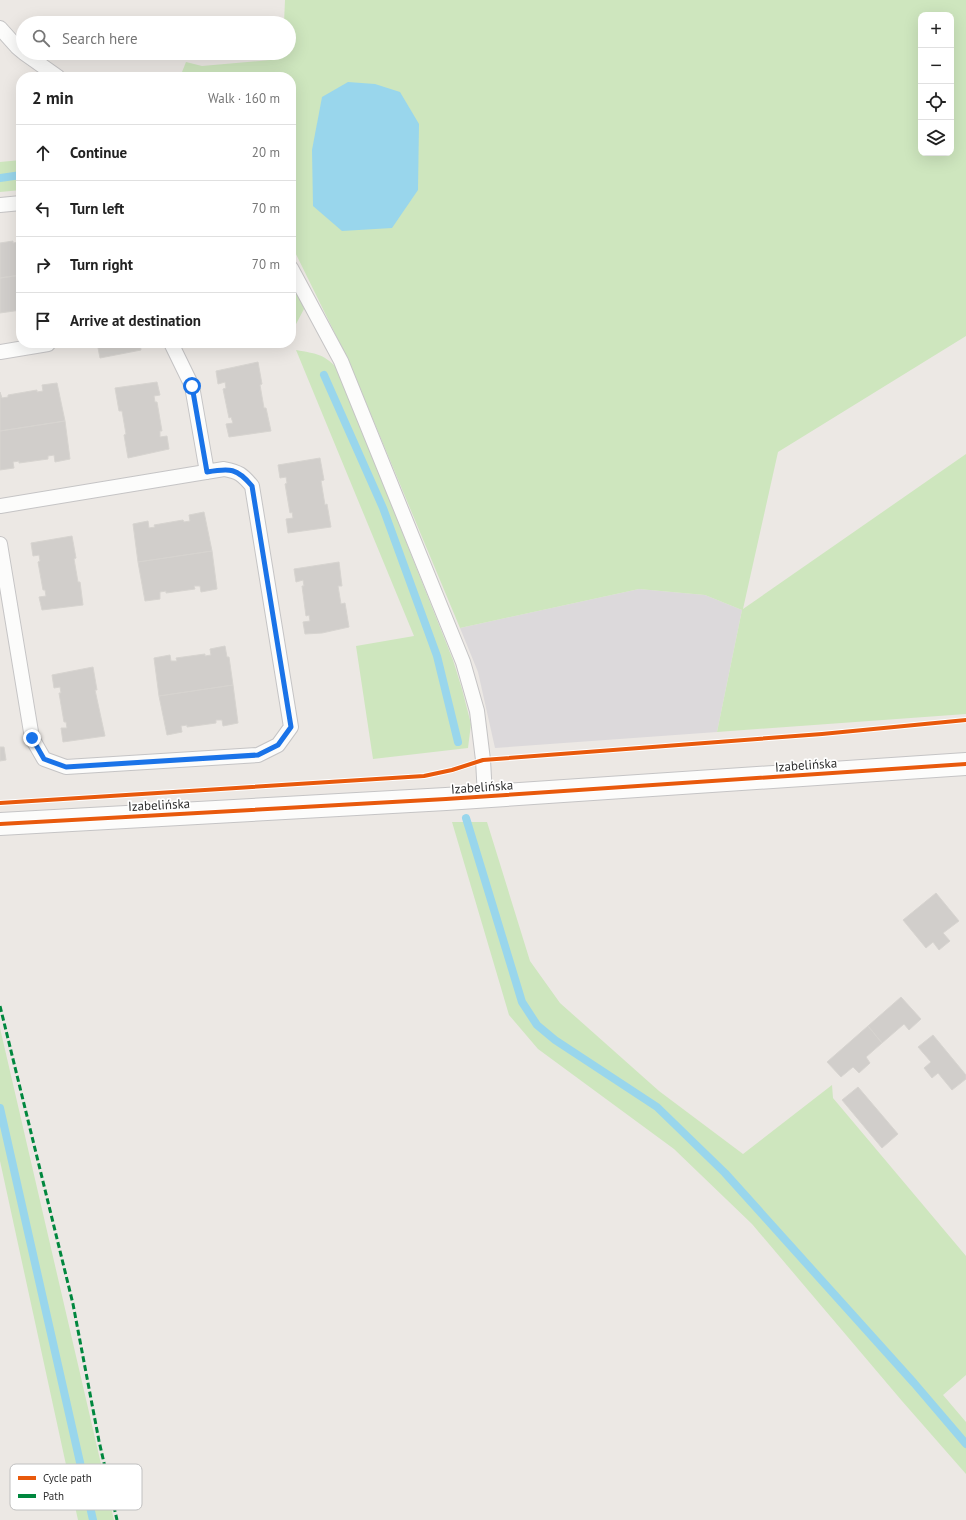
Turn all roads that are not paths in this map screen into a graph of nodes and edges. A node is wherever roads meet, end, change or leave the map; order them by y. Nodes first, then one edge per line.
1 (0, 28) edge
2 (16, 46) edge
3 (34, 60) edge
4 (51, 72) edge
5 (16, 203) edge
6 (0, 205) edge
7 (296, 277) edge
8 (24, 348) edge
9 (173, 348) edge
10 (0, 352) edge
11 (207, 472) junction
12 (0, 506) edge
13 (0, 544) edge
14 (966, 764) edge
15 (485, 796) junction
16 (0, 824) edge

1 - 2 lane
3 - 4 lane
5 - 6 lane
7 - 15 lane
8 - 10 lane
9 - 11 lane
11 - 12 lane
11 - 13 lane
14 - 15 street, Izabelińska
15 - 16 street, Izabelińska

